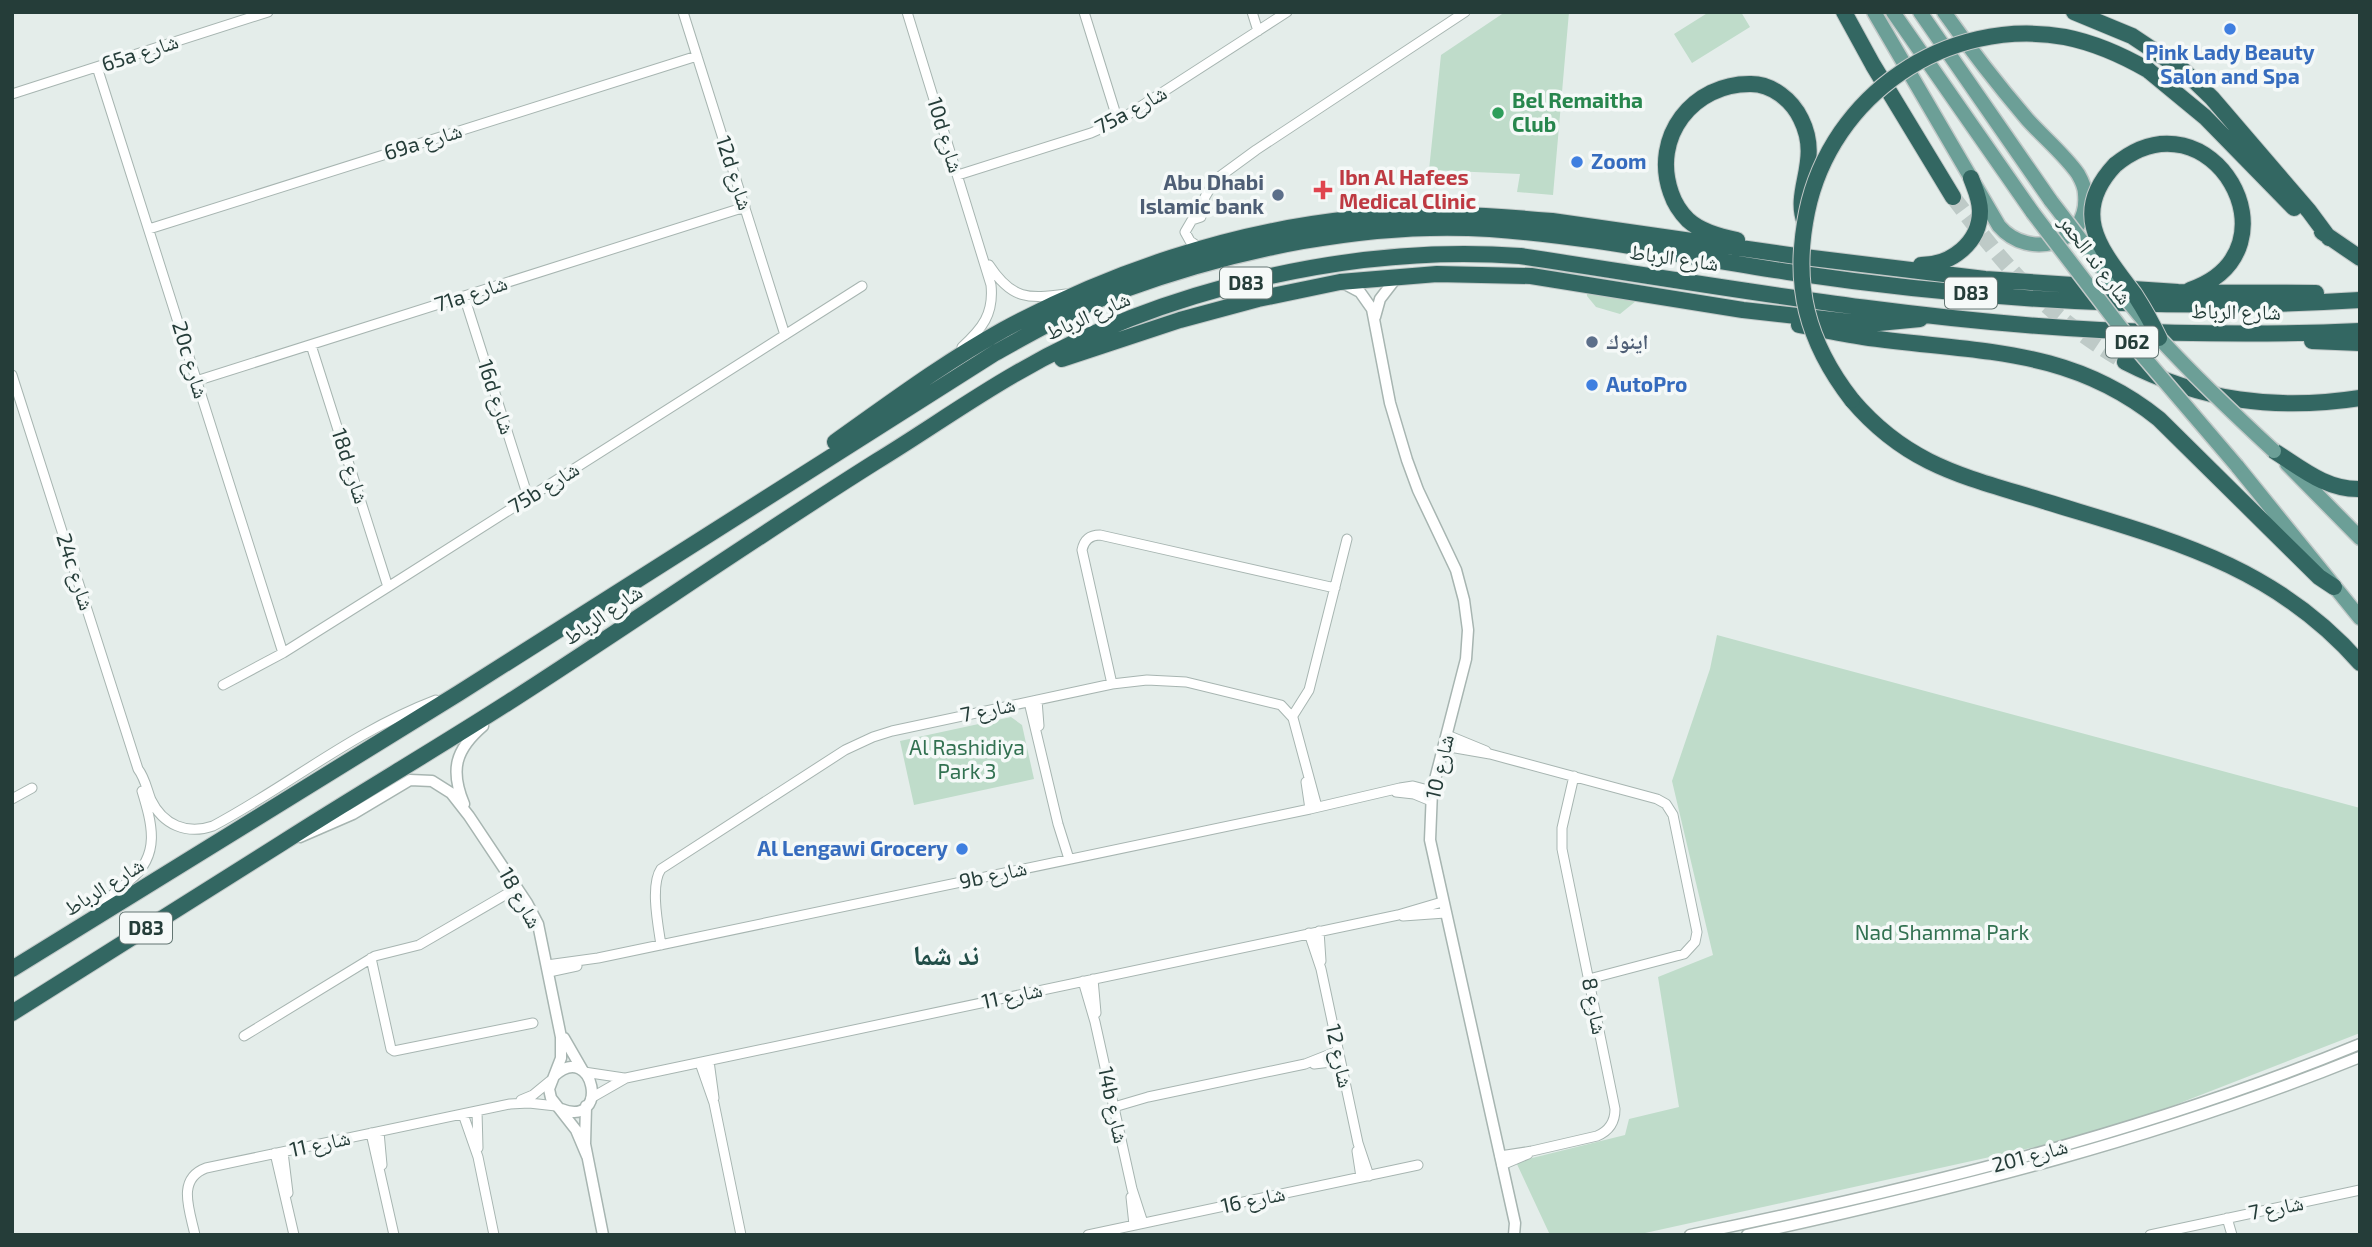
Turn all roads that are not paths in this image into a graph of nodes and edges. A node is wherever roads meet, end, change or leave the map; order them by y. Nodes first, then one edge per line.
1 (268, 12) edge
2 (683, 12) edge
3 (906, 12) edge
4 (1084, 12) edge
5 (1252, 12) edge
6 (1287, 12) edge
7 (1465, 12) edge
8 (1844, 12) edge
9 (1874, 12) edge
10 (1893, 12) edge
11 (1920, 12) edge
12 (1944, 12) edge
13 (2074, 12) edge
14 (1258, 31) junction
15 (697, 56) junction
16 (97, 66) junction
17 (12, 94) edge
18 (1118, 121) junction
19 (958, 176) junction
20 (1971, 178) junction
21 (1953, 197) tunnel mouth
22 (744, 206) junction
23 (1805, 223) junction
24 (149, 229) junction
25 (2329, 238) junction
26 (1201, 249) junction
27 (1796, 256) junction
28 (984, 258) junction
29 (2360, 258) edge
30 (1889, 268) junction
31 (1398, 276) junction
32 (1340, 282) junction
33 (862, 286) dead end
34 (1082, 291) junction
35 (2178, 292) junction
36 (464, 296) junction
37 (2360, 300) edge
38 (1750, 311) junction
39 (1937, 316) junction
40 (1374, 320) junction
41 (2360, 331) edge
42 (785, 335) junction
43 (2271, 335) junction
44 (2160, 338) junction
45 (2360, 343) edge
46 (311, 345) junction
47 (2125, 362) tunnel mouth
48 (1016, 373) junction
49 (12, 376) edge
50 (926, 379) junction
51 (196, 381) junction
52 (2360, 398) edge
53 (2274, 451) junction
54 (2360, 489) edge
55 (528, 497) junction
56 (766, 497) junction
57 (2360, 538) edge
58 (1348, 539) dead end
59 (388, 587) junction
60 (2334, 587) junction
61 (1335, 588) junction
62 (2360, 618) edge
63 (283, 653) junction
64 (2360, 663) edge
65 (1112, 684) junction
66 (223, 685) dead end
67 (1308, 691) junction
68 (458, 693) junction
69 (1033, 701) junction
70 (509, 702) junction
71 (1284, 707) junction
72 (1292, 717) junction
73 (1445, 741) junction
74 (138, 769) junction
75 (1577, 776) junction
76 (32, 788) dead end
77 (1431, 796) junction
78 (12, 799) edge
79 (1314, 808) junction
80 (469, 816) junction
81 (281, 843) junction
82 (1065, 860) junction
83 (517, 887) junction
84 (1443, 908) junction
85 (91, 919) junction
86 (1319, 931) junction
87 (1309, 933) junction
88 (665, 944) junction
89 (371, 958) junction
90 (12, 969) edge
91 (548, 969) junction
92 (1321, 969) junction
93 (1588, 976) junction
94 (1093, 979) junction
95 (1083, 981) junction
96 (12, 1013) edge
97 (1095, 1022) junction
98 (533, 1023) dead end
99 (560, 1028) junction
100 (244, 1037) dead end
101 (2360, 1044) edge
102 (1338, 1051) junction
103 (2360, 1057) edge
104 (705, 1062) junction
105 (1340, 1062) junction
106 (1305, 1064) junction
107 (583, 1071) junction
108 (626, 1078) junction
109 (553, 1079) junction
110 (589, 1102) junction
111 (510, 1104) junction
112 (1113, 1104) junction
113 (557, 1107) junction
114 (477, 1111) junction
115 (463, 1114) junction
116 (375, 1132) junction
117 (279, 1152) junction
118 (587, 1156) junction
119 (478, 1157) junction
120 (1501, 1160) junction
121 (1418, 1165) dead end
122 (1365, 1177) junction
123 (2360, 1190) edge
124 (2227, 1218) junction
125 (1515, 1223) junction
126 (1139, 1224) junction
127 (195, 1235) edge
128 (294, 1235) edge
129 (394, 1235) edge
130 (494, 1235) edge
131 (603, 1235) edge
132 (741, 1235) edge
133 (1088, 1235) edge
134 (1514, 1235) edge
135 (1522, 1235) edge
136 (1690, 1235) edge
137 (1747, 1235) edge
138 (2151, 1235) edge
139 (2232, 1235) edge

1 - 16 street, 65a شارع
2 - 15 street, 12d شارع
3 - 19 street, 10d شارع
4 - 18 street
5 - 14 street
6 - 14 street, 75a شارع
7 - 26 street
8 - 21 highway
9 - 20 main road
10 - 60 main road, شارع ند الحمر / D62, bridge
11 - 44 main road, شارع ند الحمر / D62, bridge
12 - 20 main road
13 - 25 highway
14 - 18 street, 75a شارع
15 - 22 street, 12d شارع
15 - 24 street, 69a شارع
16 - 17 street, 65a شارع
16 - 24 street, 20c شارع
18 - 19 street, 75a شارع
19 - 28 street, 10d شارع
20 - 30 highway
22 - 36 street, 71a شارع
22 - 42 street, 12d شارع
23 - 25 highway, bridge
23 - 27 highway
23 - 64 highway, bridge
24 - 51 street, 20c شارع
25 - 29 highway
26 - 27 highway
26 - 34 highway
27 - 30 highway
28 - 34 street, 10d شارع
28 - 50 street, 10d شارع
30 - 35 highway
31 - 32 highway
31 - 38 highway
31 - 40 street
32 - 40 street, شارع 10
32 - 48 highway
33 - 42 street, 75b شارع
34 - 50 highway
35 - 37 highway
35 - 44 highway, bridge
36 - 46 street, 71a شارع
36 - 55 street, 16d شارع
37 - 56 highway, شارع الرباط / D83
38 - 39 highway
38 - 60 highway
39 - 43 highway, شارع الرباط / D83
39 - 48 highway, شارع الرباط / D83
40 - 73 street, شارع 10
41 - 43 highway, شارع الرباط / D83
42 - 55 street, 75b شارع
43 - 45 highway
44 - 53 main road, شارع ند الحمر / D62, bridge
46 - 51 street, 71a شارع
46 - 59 street, 18d شارع
47 - 52 highway
48 - 70 highway, شارع الرباط / D83
49 - 74 street, 24c شارع
50 - 56 highway
51 - 63 street, 20c شارع
53 - 54 highway
53 - 57 main road, شارع ند الحمر / D62
55 - 59 street, 75b شارع
56 - 68 highway, شارع الرباط / D83
58 - 61 street
59 - 63 street, 75b شارع
60 - 62 main road, شارع ند الحمر / D62
61 - 65 street
61 - 67 street
63 - 66 street, 75b شارع
65 - 69 street, شارع 7
65 - 71 street, شارع 7
67 - 71 street
67 - 72 street
68 - 74 street, 24c شارع
68 - 85 highway, شارع الرباط / D83
69 - 82 street
69 - 88 street, شارع 7
70 - 80 street, شارع 18
70 - 81 highway, شارع الرباط / D83
71 - 72 street
72 - 79 street
73 - 75 street
73 - 77 street, شارع 10
74 - 85 street, 24c شارع
75 - 93 street, شارع 8
75 - 93 street
76 - 78 street
77 - 79 street, 9b شارع
77 - 84 street, شارع 10
79 - 82 street, 9b شارع
80 - 81 street, شارع 18
80 - 83 street, شارع 18
81 - 96 highway, شارع الرباط / D83
82 - 88 street, 9b شارع
83 - 89 street
83 - 91 street, شارع 18
84 - 86 street, شارع 11
84 - 120 street, شارع 10
85 - 90 highway, شارع الرباط / D83
86 - 87 street, شارع 11
86 - 92 street, شارع 12
87 - 92 street, شارع 12
87 - 94 street, شارع 11
88 - 91 street, 9b شارع
89 - 98 street
89 - 100 street
91 - 99 street, شارع 18
92 - 102 street, شارع 12
93 - 120 street, شارع 8
94 - 95 street, شارع 11
94 - 97 street, 14b شارع
95 - 97 street, 14b شارع
95 - 104 street, شارع 11
97 - 112 street, 14b شارع
99 - 107 street, شارع 18
99 - 109 street, شارع 18
101 - 136 street, شارع 201
102 - 105 street, شارع 12
102 - 106 street
103 - 137 street, شارع 201
104 - 108 street, شارع 11
104 - 132 street
105 - 106 street
105 - 122 street, شارع 12
106 - 112 street
107 - 108 street, شارع 11
107 - 109 street
107 - 110 street
108 - 110 street, شارع 11
109 - 111 street, شارع 11
109 - 113 street
110 - 113 street
110 - 118 street
111 - 113 street, شارع 11
111 - 114 street, شارع 11
112 - 126 street, 14b شارع
113 - 118 street
114 - 115 street, شارع 11
114 - 119 street
115 - 116 street, شارع 11
115 - 119 street
116 - 117 street, شارع 11
116 - 129 street
117 - 127 street, شارع 11
117 - 128 street
118 - 131 street
119 - 130 street
120 - 125 street, شارع 10
121 - 122 street, شارع 16
122 - 126 street, شارع 16
123 - 124 street, شارع 7
124 - 138 street, شارع 7
124 - 139 street
125 - 134 street, شارع 10
125 - 135 street, شارع 10
126 - 133 street, شارع 16

